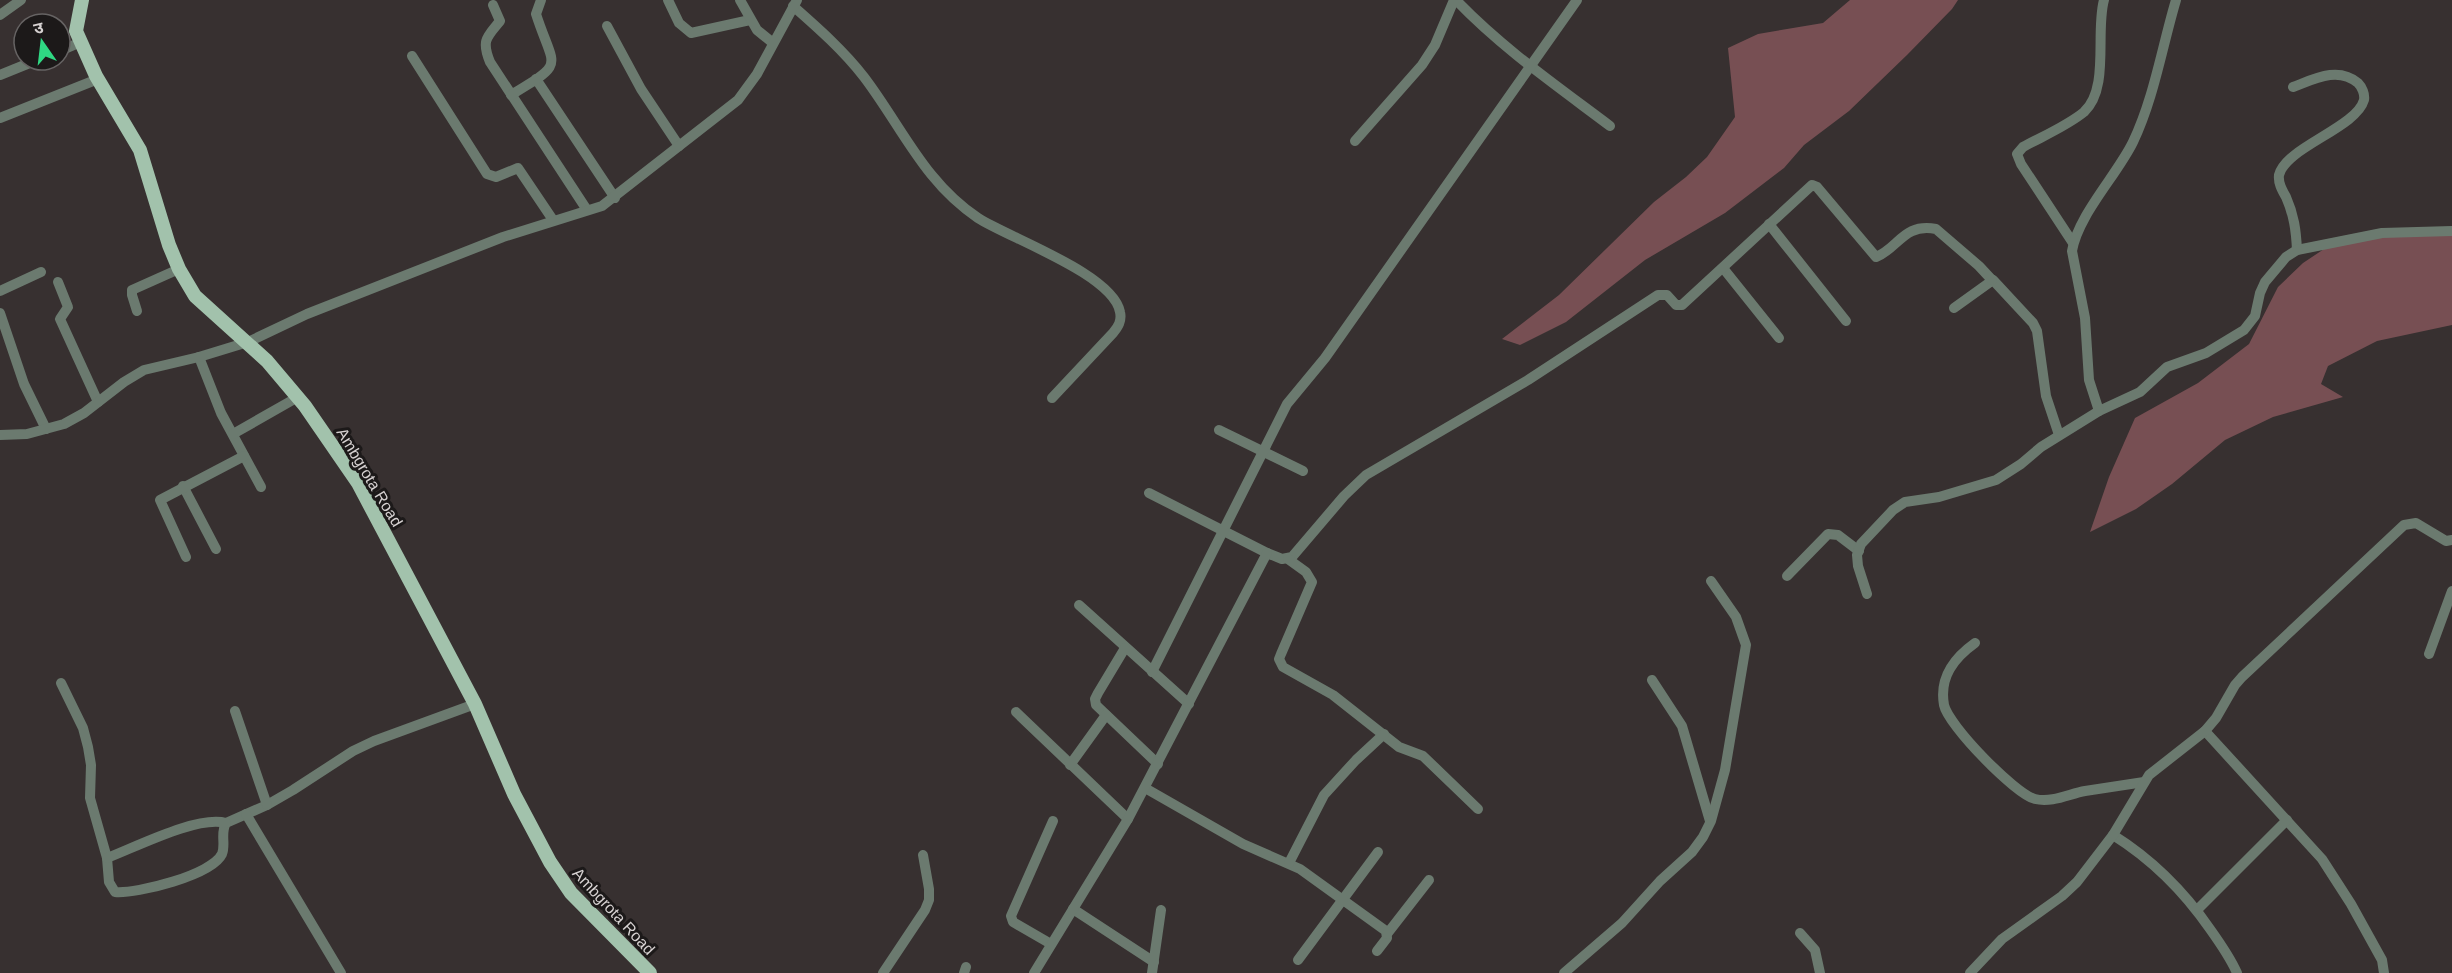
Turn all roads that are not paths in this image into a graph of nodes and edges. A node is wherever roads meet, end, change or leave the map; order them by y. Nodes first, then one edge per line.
1 (21, 0) edge
2 (82, 0) edge
3 (541, 0) edge
4 (668, 0) edge
5 (740, 0) edge
6 (1455, 0) edge
7 (1577, 0) edge
8 (2104, 0) edge
9 (2176, 0) edge
10 (795, 3) edge
11 (493, 5) dead end
12 (0, 15) edge
13 (750, 20) junction
14 (607, 26) dead end
15 (81, 42) junction
16 (773, 43) junction
17 (72, 46) edge
18 (412, 56) dead end
19 (1531, 67) junction
20 (98, 79) junction
21 (536, 79) junction
22 (2293, 87) dead end
23 (511, 95) junction
24 (0, 118) edge
25 (1610, 126) dead end
26 (1355, 141) dead end
27 (679, 146) junction
28 (615, 198) junction
29 (587, 210) junction
30 (553, 220) junction
31 (1769, 224) junction
32 (2452, 231) edge
33 (2073, 243) junction
34 (2297, 250) junction
35 (1723, 268) junction
36 (179, 269) junction
37 (41, 272) dead end
38 (1992, 280) junction
39 (58, 282) dead end
40 (0, 291) edge
41 (1954, 308) dead end
42 (137, 311) dead end
43 (0, 313) edge
44 (1846, 321) dead end
45 (1779, 338) dead end
46 (248, 342) junction
47 (199, 357) junction
48 (297, 397) junction
49 (1052, 398) dead end
50 (98, 402) junction
51 (2099, 411) junction
52 (46, 429) junction
53 (1219, 430) dead end
54 (232, 434) junction
55 (0, 435) edge
56 (2059, 435) junction
57 (1264, 451) junction
58 (244, 456) junction
59 (1303, 471) dead end
60 (183, 486) junction
61 (261, 487) dead end
62 (1149, 493) dead end
63 (1224, 530) junction
64 (2451, 543) edge
65 (216, 549) dead end
66 (1859, 551) junction
67 (1267, 553) junction
68 (186, 557) dead end
69 (1288, 559) junction
70 (1787, 576) dead end
71 (1712, 581) dead end
72 (2452, 591) edge
73 (1868, 594) dead end
74 (1078, 605) dead end
75 (1975, 643) dead end
76 (1125, 648) junction
77 (2429, 654) dead end
78 (1152, 672) junction
79 (1652, 680) dead end
80 (62, 683) dead end
81 (475, 704) junction
82 (1189, 704) junction
83 (235, 711) dead end
84 (1016, 712) dead end
85 (1106, 715) junction
86 (2205, 731) junction
87 (1384, 734) junction
88 (1158, 764) junction
89 (1070, 765) junction
90 (2144, 782) junction
91 (1145, 788) junction
92 (267, 805) junction
93 (1478, 809) dead end
94 (246, 814) junction
95 (1128, 819) junction
96 (2287, 820) junction
97 (1053, 821) dead end
98 (1711, 821) junction
99 (226, 823) junction
100 (2113, 835) junction
101 (1378, 852) dead end
102 (923, 855) dead end
103 (107, 858) junction
104 (1290, 864) junction
105 (1429, 880) dead end
106 (1342, 899) junction
107 (1073, 909) junction
108 (1161, 910) dead end
109 (2197, 910) junction
110 (1800, 933) dead end
111 (1388, 934) junction
112 (1051, 944) junction
113 (1377, 951) dead end
114 (1298, 960) dead end
115 (1153, 968) edge
116 (341, 973) edge
117 (650, 973) edge
118 (883, 973) edge
119 (1034, 973) edge
120 (1564, 973) edge
121 (1820, 973) edge
122 (1970, 973) edge
123 (2237, 973) edge
124 (2384, 973) edge

1 - 12 street
2 - 15 main road, Ambgrota Road
3 - 21 street
4 - 13 street
5 - 13 street
6 - 19 street
6 - 26 street
7 - 19 street
8 - 33 street
9 - 33 street
10 - 16 street
10 - 49 street
11 - 23 street
13 - 16 street
14 - 27 street
15 - 17 street
15 - 20 main road, Ambgrota Road
16 - 27 street
18 - 30 street
19 - 25 street
19 - 57 street
20 - 24 street
20 - 36 main road, Ambgrota Road
21 - 23 street
21 - 28 street
22 - 34 street
23 - 29 street
27 - 28 street
28 - 29 street
29 - 30 street
30 - 46 street
31 - 35 street
31 - 38 street
31 - 44 street
32 - 34 street
33 - 51 street
34 - 51 street
35 - 45 street
35 - 69 street
36 - 42 street
36 - 46 main road, Ambgrota Road
37 - 40 street
38 - 41 street
38 - 56 street
39 - 50 street
43 - 52 street
46 - 47 street
46 - 48 main road, Ambgrota Road
47 - 50 street
47 - 54 street
48 - 54 street
48 - 81 main road, Ambgrota Road
50 - 52 street
51 - 56 street
52 - 55 street
53 - 57 street
54 - 58 street
56 - 66 street
57 - 59 street
57 - 63 street
58 - 60 street
58 - 61 street
60 - 65 street
60 - 68 street
62 - 63 street
63 - 67 street
63 - 78 street
64 - 86 street
66 - 70 street
66 - 73 street
67 - 69 street
67 - 82 street
69 - 87 street
71 - 98 street
72 - 77 street
74 - 76 street
75 - 90 street
76 - 78 street
76 - 85 street
78 - 82 street
79 - 98 street
80 - 103 street
81 - 92 street
81 - 117 main road, Ambgrota Road
82 - 88 street
83 - 92 street
84 - 89 street
85 - 88 street
85 - 89 street
86 - 90 street
86 - 96 street
87 - 93 street
87 - 104 street
88 - 91 street
89 - 95 street
90 - 100 street
91 - 95 street
91 - 104 street
92 - 94 street
94 - 99 street
94 - 116 street
95 - 107 street
96 - 109 street
96 - 124 street
97 - 112 street
98 - 120 street
99 - 103 street
99 - 103 street
100 - 109 street
100 - 122 street
101 - 106 street
102 - 118 street
104 - 106 street
105 - 111 street
106 - 111 street
106 - 114 street
107 - 112 street
107 - 115 street
108 - 115 street
109 - 123 street
110 - 121 street
111 - 113 street
112 - 119 street

